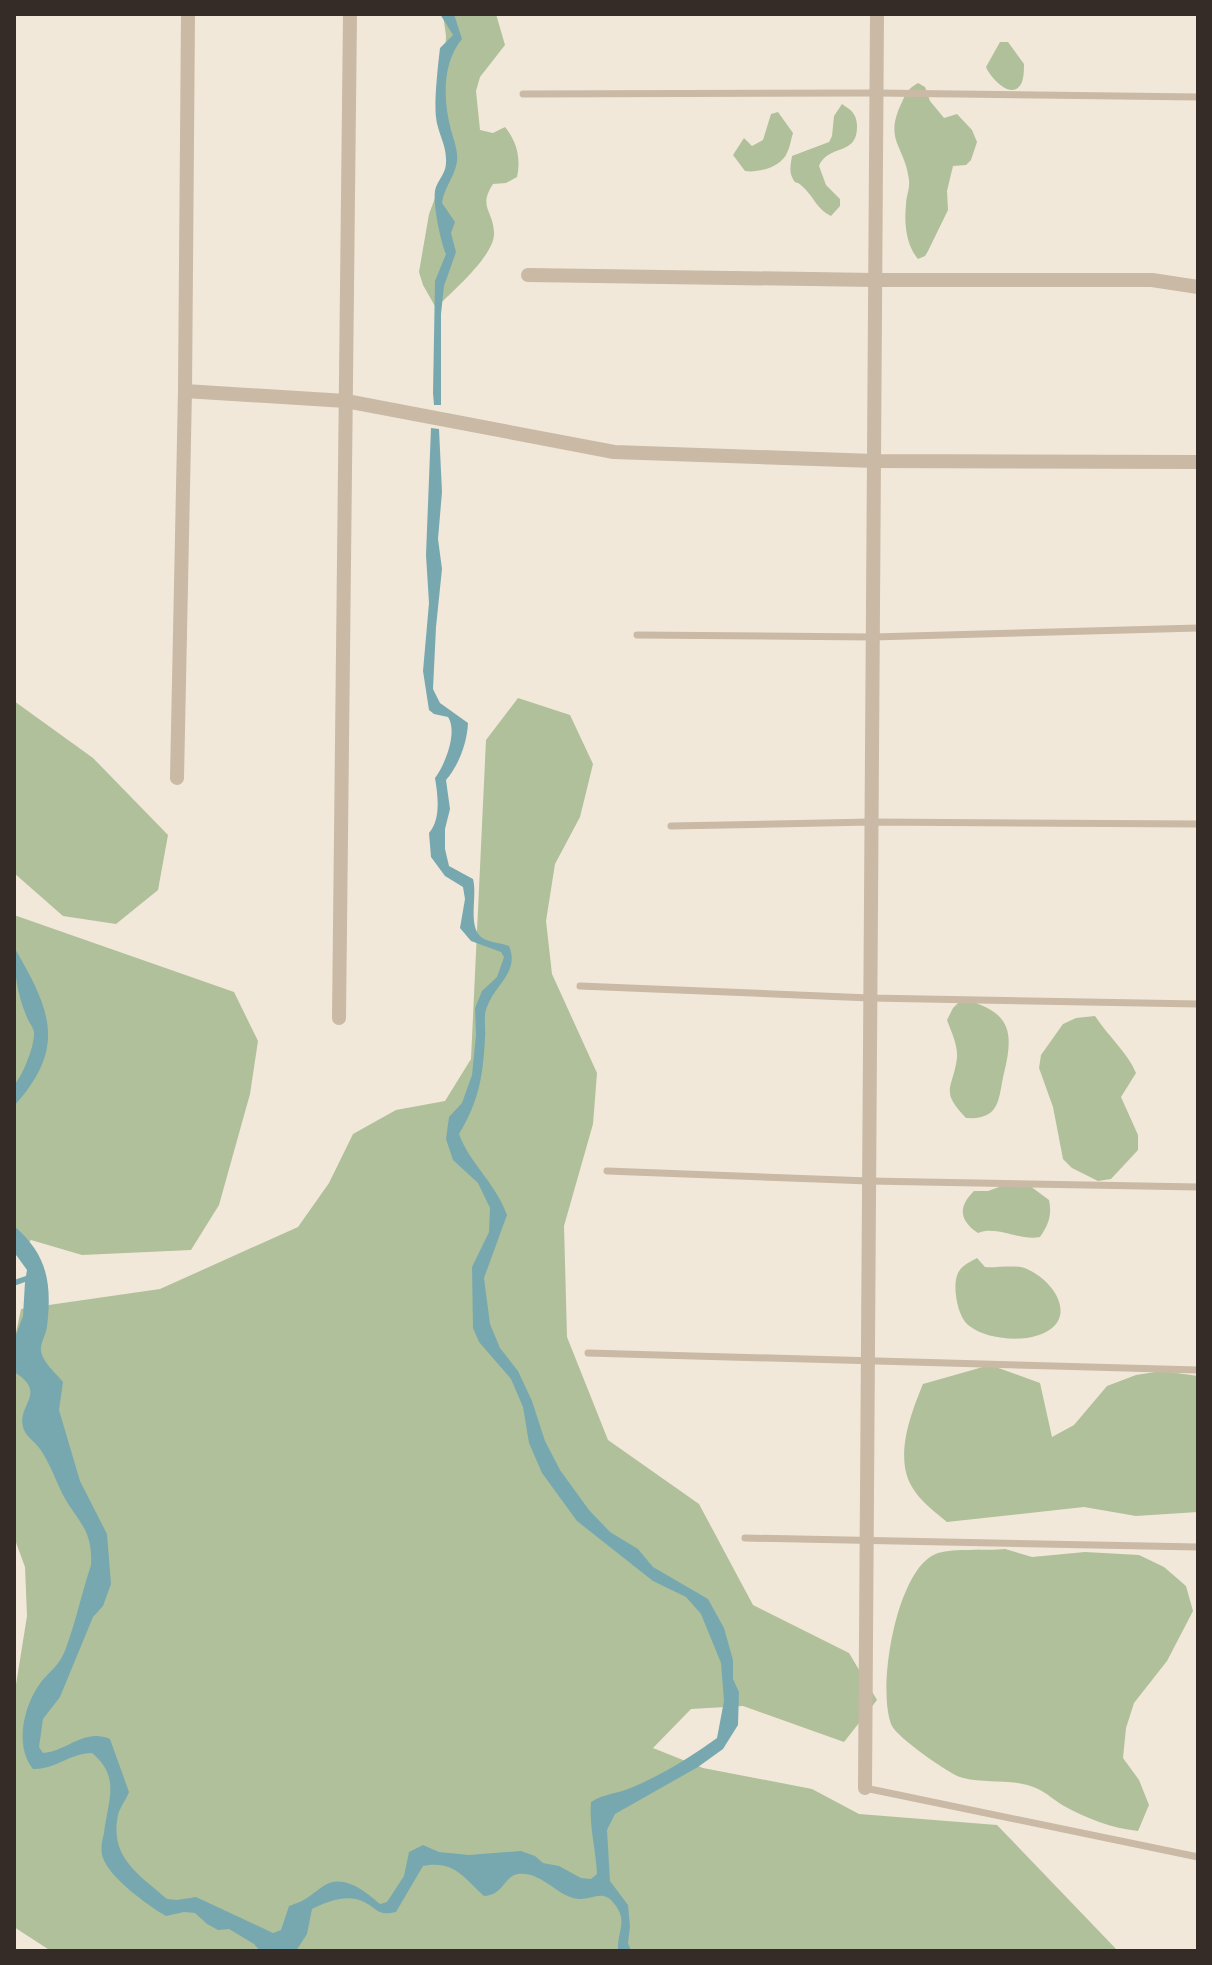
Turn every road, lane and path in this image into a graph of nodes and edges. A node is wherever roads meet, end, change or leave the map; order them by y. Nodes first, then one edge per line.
1 (188, 14) edge
2 (350, 14) edge
3 (877, 14) edge
4 (876, 93) junction
5 (523, 94) dead end
6 (1198, 97) edge
7 (528, 275) dead end
8 (875, 280) junction
9 (1198, 287) edge
10 (185, 391) junction
11 (346, 401) junction
12 (874, 461) junction
13 (1198, 462) edge
14 (1198, 628) edge
15 (637, 635) dead end
16 (873, 637) junction
17 (177, 778) dead end
18 (871, 822) junction
19 (1198, 824) edge
20 (671, 826) dead end
21 (580, 986) dead end
22 (870, 998) junction
23 (1198, 1004) edge
24 (339, 1018) dead end
25 (607, 1171) dead end
26 (869, 1181) junction
27 (1198, 1187) edge
28 (588, 1353) dead end
29 (868, 1362) junction
30 (1198, 1370) edge
31 (745, 1538) dead end
32 (867, 1541) junction
33 (1198, 1547) edge
34 (865, 1788) joint
35 (1198, 1857) edge

1 - 10 street
2 - 11 street
3 - 4 street
4 - 5 lane
4 - 6 lane
4 - 8 street
7 - 8 street
8 - 9 street
8 - 12 street
10 - 11 street
10 - 17 street
11 - 12 street
11 - 24 street
12 - 13 street
12 - 16 street
14 - 16 lane
15 - 16 lane
16 - 18 street
18 - 19 lane
18 - 20 lane
18 - 22 street
21 - 22 lane
22 - 23 lane
22 - 26 street
25 - 26 lane
26 - 27 lane
26 - 29 street
28 - 29 lane
29 - 30 lane
29 - 32 street
31 - 32 lane
32 - 33 lane
32 - 34 street
34 - 35 lane

